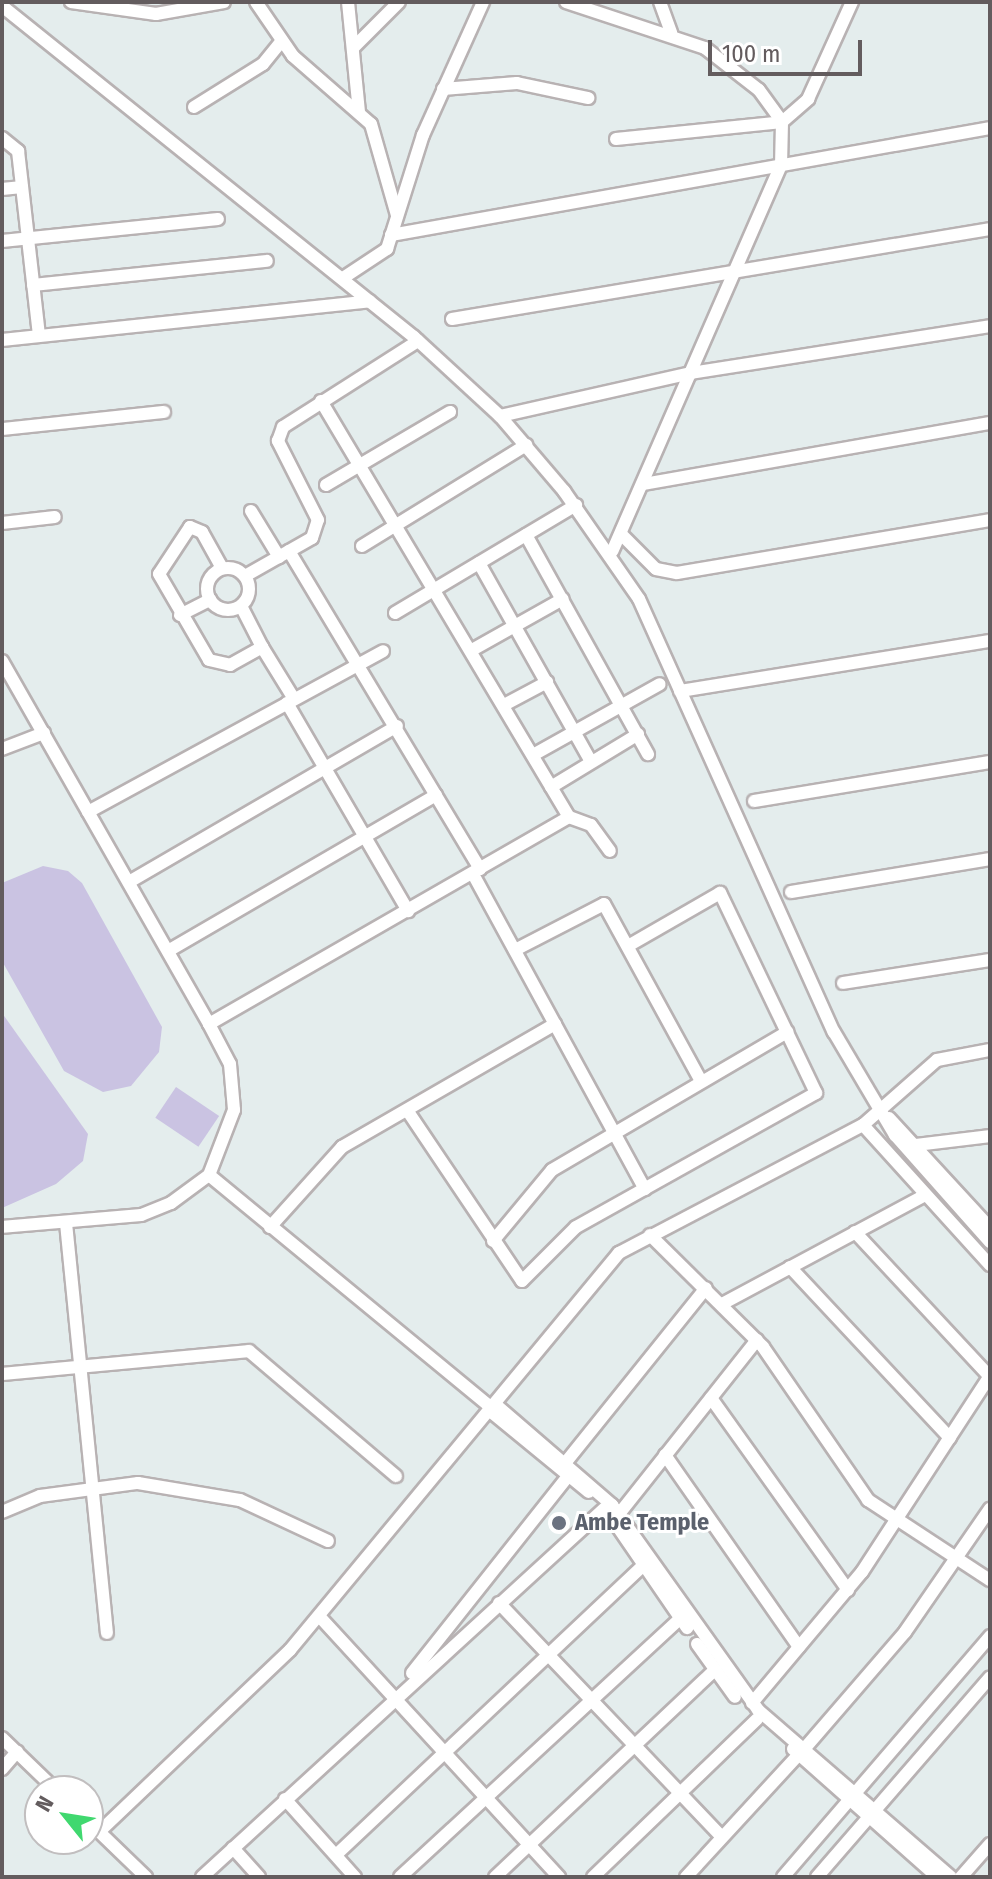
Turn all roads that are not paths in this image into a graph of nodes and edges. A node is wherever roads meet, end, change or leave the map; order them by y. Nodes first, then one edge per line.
1 (224, 2) edge
2 (256, 2) edge
3 (348, 2) edge
4 (399, 2) edge
5 (483, 2) edge
6 (566, 2) edge
7 (660, 2) edge
8 (852, 2) edge
9 (77, 3) edge
10 (2, 6) edge
11 (671, 33) junction
12 (281, 42) junction
13 (353, 48) junction
14 (443, 89) junction
15 (588, 98) dead end
16 (194, 107) dead end
17 (359, 112) junction
18 (782, 122) junction
19 (990, 128) edge
20 (2, 138) edge
21 (616, 139) dead end
22 (781, 165) junction
23 (22, 187) junction
24 (2, 189) edge
25 (397, 215) junction
26 (218, 219) dead end
27 (990, 229) edge
28 (391, 235) junction
29 (28, 238) junction
30 (2, 241) edge
31 (267, 261) dead end
32 (735, 271) junction
33 (343, 278) junction
34 (33, 285) junction
35 (370, 301) junction
36 (452, 319) dead end
37 (990, 326) edge
38 (39, 336) junction
39 (2, 340) edge
40 (418, 341) junction
41 (691, 373) junction
42 (321, 401) junction
43 (164, 412) dead end
44 (450, 412) dead end
45 (500, 416) junction
46 (990, 423) edge
47 (2, 429) edge
48 (526, 445) junction
49 (359, 465) junction
50 (643, 484) junction
51 (326, 485) dead end
52 (576, 505) junction
53 (251, 511) dead end
54 (55, 517) dead end
55 (990, 520) edge
56 (2, 523) edge
57 (394, 523) junction
58 (621, 534) junction
59 (526, 535) junction
60 (362, 546) dead end
61 (612, 551) junction
62 (284, 554) junction
63 (479, 563) junction
64 (222, 568) junction
65 (245, 576) junction
66 (436, 589) junction
67 (563, 599) junction
68 (210, 600) junction
69 (241, 606) junction
70 (395, 613) dead end
71 (180, 615) junction
72 (516, 628) junction
73 (990, 641) edge
74 (262, 647) junction
75 (472, 650) junction
76 (383, 651) dead end
77 (2, 661) edge
78 (361, 663) junction
79 (547, 682) junction
80 (660, 684) dead end
81 (680, 691) junction
82 (291, 701) junction
83 (504, 705) junction
84 (624, 705) junction
85 (397, 726) junction
86 (575, 732) junction
87 (44, 733) junction
88 (638, 734) junction
89 (2, 749) edge
90 (648, 754) dead end
91 (533, 755) junction
92 (591, 762) junction
93 (990, 762) edge
94 (325, 768) junction
95 (551, 787) junction
96 (436, 795) junction
97 (754, 801) dead end
98 (88, 812) junction
99 (569, 817) junction
100 (365, 837) junction
101 (610, 851) dead end
102 (990, 859) edge
103 (476, 872) junction
104 (129, 882) junction
105 (791, 892) dead end
106 (408, 911) junction
107 (628, 946) junction
108 (515, 950) junction
109 (168, 951) junction
110 (990, 960) edge
111 (843, 983) dead end
112 (209, 1024) junction
113 (555, 1024) junction
114 (787, 1032) junction
115 (990, 1050) edge
116 (701, 1081) junction
117 (407, 1110) junction
118 (880, 1111) junction
119 (863, 1125) junction
120 (614, 1131) junction
121 (990, 1136) edge
122 (916, 1145) junction
123 (209, 1175) junction
124 (645, 1189) junction
125 (923, 1196) junction
126 (66, 1223) junction
127 (2, 1227) edge
128 (270, 1227) junction
129 (990, 1228) edge
130 (855, 1232) junction
131 (650, 1235) junction
132 (493, 1241) junction
133 (990, 1242) edge
134 (990, 1265) edge
135 (790, 1267) junction
136 (706, 1288) junction
137 (722, 1304) junction
138 (757, 1340) junction
139 (81, 1365) junction
140 (2, 1374) edge
141 (990, 1377) edge
142 (711, 1398) junction
143 (492, 1407) junction
144 (950, 1438) junction
145 (665, 1455) junction
146 (568, 1468) junction
147 (396, 1476) dead end
148 (92, 1485) junction
149 (605, 1508) junction
150 (990, 1509) edge
151 (2, 1512) edge
152 (619, 1514) junction
153 (897, 1520) junction
154 (328, 1541) dead end
155 (958, 1559) junction
156 (642, 1567) junction
157 (990, 1580) edge
158 (848, 1590) junction
159 (499, 1603) junction
160 (319, 1616) junction
161 (680, 1619) junction
162 (107, 1633) dead end
163 (990, 1636) edge
164 (799, 1647) junction
165 (549, 1653) junction
166 (715, 1670) junction
167 (990, 1677) edge
168 (391, 1699) junction
169 (591, 1701) junction
170 (752, 1703) junction
171 (757, 1719) junction
172 (2, 1738) edge
173 (634, 1747) junction
174 (446, 1751) junction
175 (802, 1751) junction
176 (17, 1752) junction
177 (2, 1769) edge
178 (41, 1775) edge
179 (677, 1796) junction
180 (485, 1798) junction
181 (285, 1799) junction
182 (856, 1799) junction
183 (873, 1816) junction
184 (104, 1828) edge
185 (104, 1837) edge
186 (722, 1837) junction
187 (990, 1844) edge
188 (529, 1845) junction
189 (233, 1848) junction
190 (337, 1854) junction
191 (146, 1877) edge
192 (202, 1877) edge
193 (259, 1877) edge
194 (355, 1877) edge
195 (400, 1877) edge
196 (495, 1877) edge
197 (559, 1877) edge
198 (593, 1877) edge
199 (686, 1877) edge
200 (783, 1877) edge
201 (817, 1877) edge
202 (937, 1877) edge
203 (951, 1877) edge
204 (961, 1877) edge

1 - 9 street
2 - 12 street
3 - 13 street
4 - 13 street
5 - 14 street
6 - 11 street
7 - 11 street
8 - 18 street
10 - 33 street
11 - 18 street
12 - 16 street
12 - 17 street
13 - 17 street
14 - 15 street
14 - 25 street
17 - 25 street
18 - 21 street
18 - 22 street
19 - 22 street
20 - 23 street
22 - 28 street
22 - 32 street
23 - 24 street
23 - 29 street
25 - 28 street
26 - 29 street
27 - 32 street
28 - 33 street
29 - 30 street
29 - 34 street
31 - 34 street
32 - 36 street
32 - 41 street
33 - 35 street
34 - 38 street
35 - 38 street
35 - 40 street
37 - 41 street
38 - 39 street
40 - 42 street
40 - 45 street
41 - 45 street
41 - 50 street
42 - 49 street
42 - 62 street
43 - 47 street
44 - 49 street
45 - 48 street
46 - 50 street
48 - 52 street
48 - 57 street
49 - 51 street
49 - 57 street
50 - 58 street
52 - 59 street
52 - 61 street
53 - 62 street
54 - 56 street
55 - 58 street
57 - 60 street
57 - 66 street
58 - 61 street
59 - 63 street
59 - 67 street
61 - 81 street
62 - 65 street
62 - 78 street
63 - 66 street
63 - 72 street
64 - 65 street
64 - 68 street
64 - 71 street
65 - 69 street
66 - 70 street
66 - 75 street
67 - 72 street
67 - 84 street
68 - 69 street
68 - 71 street
69 - 74 street
71 - 74 street
72 - 75 street
72 - 79 street
73 - 81 street
74 - 82 street
75 - 83 street
76 - 78 street
77 - 87 street
78 - 82 street
78 - 85 street
79 - 83 street
79 - 86 street
80 - 84 street
81 - 118 street
82 - 94 street
82 - 98 street
83 - 91 street
84 - 86 street
84 - 88 street
85 - 94 street
85 - 96 street
86 - 91 street
86 - 92 street
87 - 89 street
87 - 98 street
88 - 90 street
88 - 92 street
91 - 95 street
92 - 95 street
93 - 97 street
94 - 100 street
94 - 104 street
95 - 99 street
96 - 100 street
96 - 103 street
98 - 104 street
99 - 101 street
99 - 103 street
100 - 106 street
100 - 109 street
102 - 105 street
103 - 106 street
103 - 108 street
104 - 109 street
106 - 112 street
107 - 108 street
107 - 114 street
107 - 116 street
108 - 113 street
109 - 112 street
110 - 111 street
112 - 123 street
113 - 117 street
113 - 120 street
114 - 116 street
114 - 124 street
115 - 118 street
116 - 120 street
117 - 128 street
117 - 132 street
118 - 119 street
118 - 122 street
118 - 133 street
119 - 125 street
119 - 131 street
120 - 124 street
120 - 132 street
121 - 122 street
122 - 129 street
123 - 126 street
123 - 128 street
124 - 132 street
125 - 130 street
125 - 134 street
126 - 127 street
126 - 139 street
128 - 143 street
130 - 135 street
130 - 141 street
131 - 136 street
131 - 143 street
135 - 137 street
135 - 144 street
136 - 137 street
136 - 146 street
137 - 138 street
138 - 142 street
138 - 153 street
139 - 140 street
139 - 147 street
139 - 148 street
141 - 144 street
142 - 145 street
142 - 158 street
143 - 146 street
143 - 160 street
144 - 153 street
145 - 152 street
145 - 164 street
146 - 149 street
146 - 152 street
146 - 168 street
148 - 151 street
148 - 154 street
148 - 162 street
149 - 156 street
149 - 159 street
150 - 155 street
152 - 170 street
153 - 155 street
153 - 158 street
155 - 157 street
155 - 175 street
156 - 161 street
156 - 165 street
158 - 164 street
159 - 165 street
159 - 168 street
160 - 168 street
160 - 184 street
161 - 166 street
161 - 169 street
163 - 182 street
164 - 170 street
165 - 169 street
165 - 174 street
166 - 171 street
166 - 173 street
167 - 183 street
168 - 174 street
168 - 181 street
169 - 173 street
169 - 180 street
170 - 175 street
171 - 175 street
171 - 179 street
172 - 176 street
173 - 179 street
173 - 188 street
174 - 180 street
174 - 190 street
175 - 182 street
175 - 186 street
176 - 177 street
176 - 178 street
179 - 186 street
179 - 198 street
180 - 188 street
180 - 195 street
181 - 189 street
181 - 190 street
182 - 183 street
182 - 200 street
183 - 201 street
183 - 202 street
183 - 203 street
185 - 191 street
186 - 199 street
187 - 204 street
188 - 196 street
188 - 197 street
189 - 192 street
189 - 193 street
190 - 194 street

